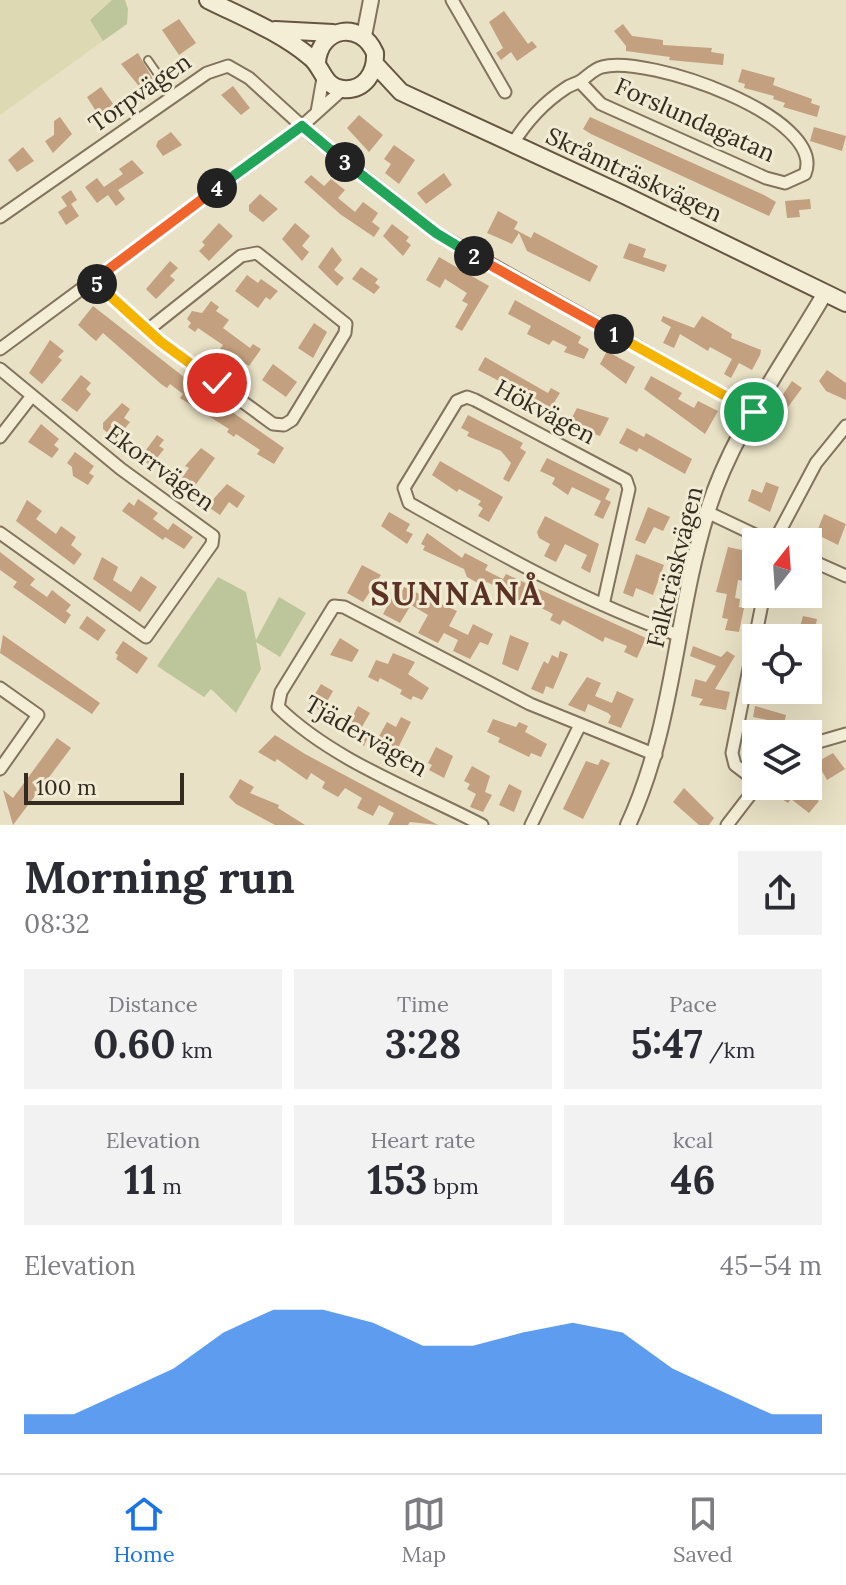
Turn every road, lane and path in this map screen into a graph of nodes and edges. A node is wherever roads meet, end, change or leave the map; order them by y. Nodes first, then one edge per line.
1 (208, 0) edge
2 (452, 0) edge
3 (369, 4) edge
4 (266, 29) junction
5 (348, 33) junction
6 (148, 60) dead end
7 (375, 64) junction
8 (320, 70) junction
9 (580, 82) junction
10 (349, 88) junction
11 (401, 92) junction
12 (505, 92) dead end
13 (173, 96) junction
14 (317, 113) junction
15 (302, 126) junction
16 (512, 145) junction
17 (0, 217) edge
18 (93, 281) junction
19 (825, 293) junction
20 (846, 303) edge
21 (149, 329) junction
22 (0, 349) edge
23 (0, 369) edge
24 (31, 397) junction
25 (754, 412) junction
26 (846, 426) edge
27 (0, 437) edge
28 (707, 512) junction
29 (742, 528) edge
30 (780, 528) edge
31 (0, 533) edge
32 (822, 565) edge
33 (846, 576) edge
34 (603, 605) junction
35 (761, 608) edge
36 (678, 635) junction
37 (0, 688) edge
38 (579, 727) junction
39 (846, 734) edge
40 (822, 741) edge
41 (656, 755) junction
42 (0, 769) edge
43 (742, 771) edge
44 (744, 800) edge
45 (482, 825) edge
46 (531, 825) edge
47 (628, 825) edge
48 (727, 825) edge

1 - 4 main road
2 - 12 street
3 - 5 street
4 - 5 main road
4 - 8 main road
5 - 7 main road
5 - 8 main road
6 - 13 lane
7 - 10 main road
7 - 11 main road, Skråmträskvägen
8 - 10 main road
8 - 14 street
9 - 9 street, Forslundagatan
9 - 16 street, Forslundagatan
10 - 11 main road, Skråmträskvägen
10 - 14 street
11 - 16 main road, Skråmträskvägen
13 - 15 street, Torpvägen
13 - 17 street, Torpvägen
14 - 15 street
15 - 18 street
15 - 25 street
16 - 19 main road, Skråmträskvägen
18 - 21 street
18 - 22 street
19 - 20 main road, Skråmträskvägen
19 - 25 street, Falkträskvägen
21 - 21 street
23 - 24 street, Ekorrvägen
24 - 27 street
24 - 31 street, Ekorrvägen
25 - 28 street, Falkträskvägen
26 - 30 street
28 - 29 street
28 - 36 street, Falkträskvägen
32 - 33 street
34 - 34 street, Hökvägen
34 - 36 street, Hökvägen
35 - 43 street
36 - 41 street, Falkträskvägen
37 - 42 street
38 - 41 street, Tjädervägen
38 - 45 street, Tjädervägen
38 - 46 street
39 - 40 street
41 - 47 street, Falkträskvägen
44 - 48 street

